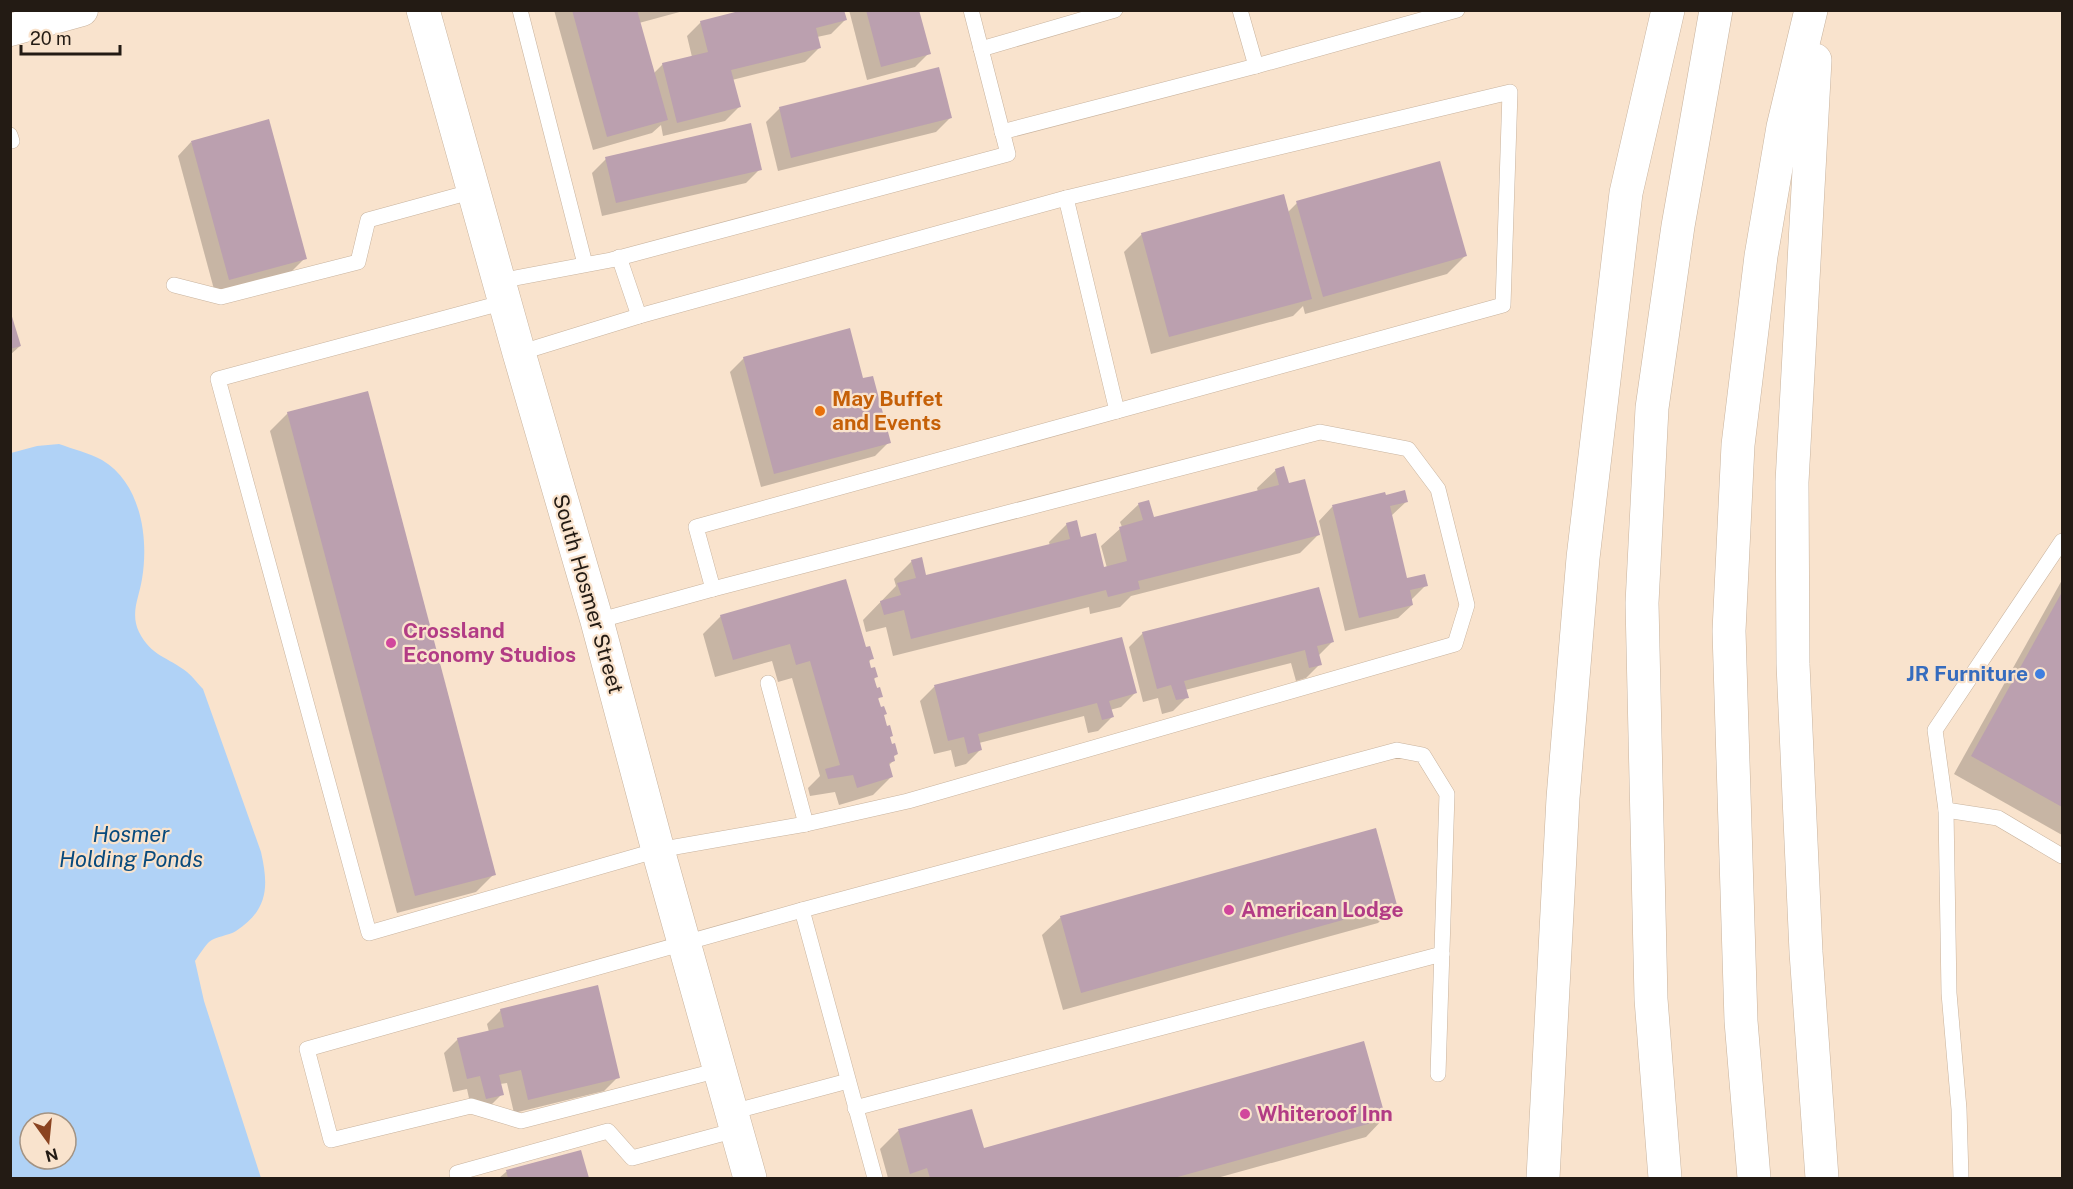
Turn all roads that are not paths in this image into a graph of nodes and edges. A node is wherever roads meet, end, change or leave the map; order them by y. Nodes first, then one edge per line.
1 (82, 10) edge
2 (423, 10) edge
3 (520, 10) edge
4 (971, 10) edge
5 (1115, 10) edge
6 (1240, 10) edge
7 (1457, 10) edge
8 (1668, 10) edge
9 (1716, 10) edge
10 (1811, 10) edge
11 (1817, 10) edge
12 (10, 30) edge
13 (981, 49) junction
14 (1256, 66) junction
15 (1002, 132) junction
16 (474, 191) junction
17 (1066, 198) junction
18 (619, 257) junction
19 (585, 264) junction
20 (174, 285) dead end
21 (502, 291) junction
22 (639, 316) junction
23 (519, 353) junction
24 (1117, 411) junction
25 (2062, 541) edge
26 (713, 589) junction
27 (597, 621) junction
28 (768, 683) dead end
29 (1946, 810) junction
30 (806, 824) junction
31 (658, 850) junction
32 (2062, 856) edge
33 (802, 910) junction
34 (684, 943) junction
35 (1442, 954) junction
36 (719, 1070) junction
37 (1438, 1074) dead end
38 (848, 1081) junction
39 (855, 1108) junction
40 (734, 1121) junction
41 (458, 1179) edge
42 (750, 1179) edge
43 (875, 1179) edge
44 (1544, 1179) edge
45 (1665, 1179) edge
46 (1754, 1179) edge
47 (1822, 1179) edge
48 (1961, 1179) edge

1 - 12 street
2 - 16 main road, South Hosmer Street
3 - 19 lane
4 - 13 lane
5 - 13 lane
6 - 14 lane
7 - 14 lane
8 - 44 main road
9 - 45 main road
10 - 46 main road
11 - 47 main road
13 - 15 lane
14 - 15 lane
15 - 18 lane
16 - 20 lane
16 - 21 main road, South Hosmer Street
17 - 22 lane
17 - 24 lane
17 - 24 lane
18 - 19 lane
18 - 22 lane
19 - 21 lane
21 - 23 main road, South Hosmer Street
21 - 31 lane
22 - 23 lane
23 - 27 main road, South Hosmer Street
24 - 26 lane
25 - 29 lane
26 - 27 lane
26 - 30 lane
27 - 31 main road, South Hosmer Street
28 - 30 lane
29 - 32 lane
29 - 48 lane
30 - 31 lane
31 - 34 main road, South Hosmer Street
33 - 34 lane
33 - 35 lane
33 - 38 lane
34 - 36 main road, South Hosmer Street
34 - 36 lane
35 - 37 lane
35 - 39 lane
36 - 40 main road, South Hosmer Street
38 - 39 lane
38 - 40 lane
39 - 43 lane
40 - 41 lane
40 - 42 main road, South Hosmer Street

